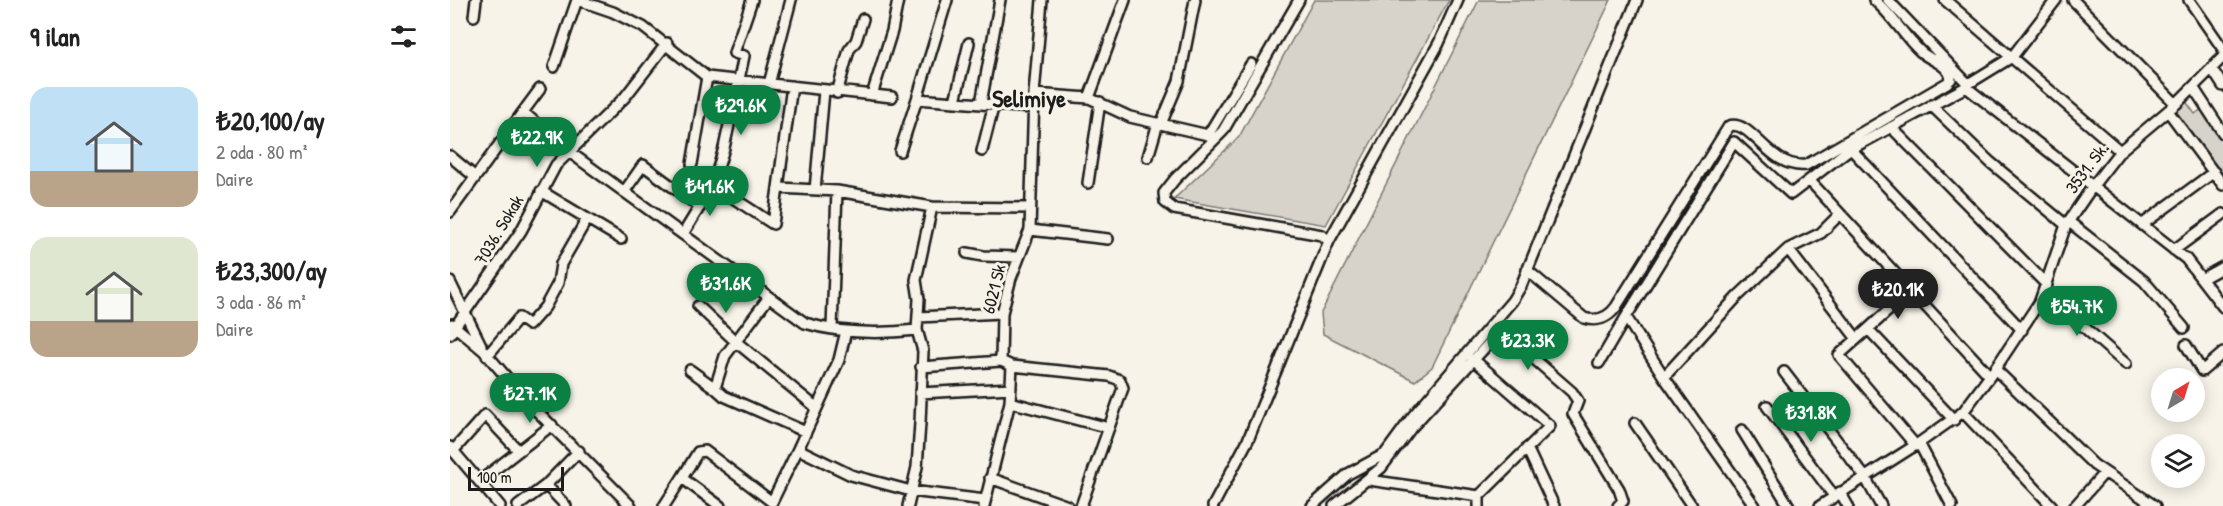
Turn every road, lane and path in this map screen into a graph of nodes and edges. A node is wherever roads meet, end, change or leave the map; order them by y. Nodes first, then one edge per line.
1 (476, 0) edge
2 (752, 0) edge
3 (791, 0) edge
4 (898, 0) edge
5 (947, 0) edge
6 (1000, 0) edge
7 (1042, 0) edge
8 (1125, 0) edge
9 (1196, 0) edge
10 (1299, 0) edge
11 (1458, 0) edge
12 (1637, 0) edge
13 (1874, 0) edge
14 (1888, 0) edge
15 (2056, 0) edge
16 (2073, 0) edge
17 (2189, 0) edge
18 (583, 1) edge
19 (1951, 2) edge
20 (474, 16) dead end
21 (863, 19) dead end
22 (969, 43) dead end
23 (667, 44) junction
24 (2223, 49) edge
25 (2012, 57) junction
26 (2223, 57) edge
27 (1251, 63) dead end
28 (554, 67) dead end
29 (2212, 69) junction
30 (707, 77) junction
31 (738, 81) junction
32 (770, 84) junction
33 (1967, 85) junction
34 (2223, 86) edge
35 (792, 87) junction
36 (2193, 87) junction
37 (540, 89) dead end
38 (824, 91) junction
39 (837, 93) junction
40 (1034, 94) junction
41 (872, 95) junction
42 (892, 97) dead end
43 (1089, 98) junction
44 (917, 99) junction
45 (955, 101) junction
46 (1100, 102) junction
47 (981, 103) junction
48 (994, 104) junction
49 (2176, 104) junction
50 (1931, 105) junction
51 (1034, 108) junction
52 (2168, 111) junction
53 (523, 112) junction
54 (1159, 123) junction
55 (1891, 128) junction
56 (2223, 133) edge
57 (1851, 149) junction
58 (568, 151) junction
59 (900, 151) dead end
60 (982, 151) dead end
61 (2120, 151) junction
62 (450, 156) edge
63 (1148, 157) dead end
64 (692, 164) dead end
65 (2214, 172) junction
66 (474, 176) junction
67 (1810, 181) junction
68 (1088, 183) dead end
69 (713, 184) junction
70 (2223, 185) edge
71 (2092, 187) junction
72 (779, 188) junction
73 (815, 190) junction
74 (541, 191) junction
75 (837, 191) junction
76 (624, 192) junction
77 (700, 207) junction
78 (932, 207) junction
79 (1030, 208) junction
80 (450, 212) edge
81 (1840, 214) junction
82 (2223, 214) edge
83 (587, 219) junction
84 (2067, 223) junction
85 (2143, 224) junction
86 (1030, 230) junction
87 (683, 234) junction
88 (621, 239) dead end
89 (1108, 239) dead end
90 (1329, 241) junction
91 (1788, 249) junction
92 (2174, 250) junction
93 (967, 253) dead end
94 (1019, 257) junction
95 (2223, 267) edge
96 (1527, 270) junction
97 (2203, 278) junction
98 (450, 282) edge
99 (2045, 289) junction
100 (1910, 291) junction
101 (769, 297) junction
102 (698, 306) dead end
103 (2223, 307) edge
104 (465, 312) junction
105 (1002, 313) junction
106 (918, 317) junction
107 (1626, 317) junction
108 (452, 327) edge
109 (832, 328) junction
110 (1868, 328) junction
111 (2184, 328) dead end
112 (917, 330) junction
113 (2022, 330) junction
114 (846, 331) junction
115 (1857, 339) junction
116 (735, 341) junction
117 (2186, 345) dead end
118 (2223, 353) edge
119 (486, 354) junction
120 (1473, 359) junction
121 (1001, 361) junction
122 (1599, 363) dead end
123 (2126, 364) dead end
124 (1012, 366) junction
125 (921, 367) junction
126 (690, 370) dead end
127 (1784, 372) dead end
128 (1993, 373) junction
129 (1664, 377) junction
130 (715, 388) junction
131 (1011, 388) junction
132 (920, 393) junction
133 (1010, 402) junction
134 (1767, 406) dead end
135 (817, 408) junction
136 (1963, 411) junction
137 (1954, 420) junction
138 (1635, 423) dead end
139 (552, 425) junction
140 (1108, 428) junction
141 (1742, 430) dead end
142 (806, 432) junction
143 (1917, 444) junction
144 (452, 448) edge
145 (1527, 448) junction
146 (798, 449) junction
147 (518, 450) junction
148 (579, 452) junction
149 (2104, 472) junction
150 (1865, 477) junction
151 (682, 478) junction
152 (990, 478) junction
153 (1369, 480) junction
154 (480, 481) junction
155 (546, 485) junction
156 (911, 491) junction
157 (1837, 494) junction
158 (1479, 495) junction
159 (985, 503) edge
160 (2148, 504) edge
161 (629, 505) edge
162 (774, 505) edge
163 (500, 506) edge
164 (518, 506) edge
165 (566, 506) edge
166 (664, 506) edge
167 (720, 506) edge
168 (908, 506) edge
169 (1068, 506) edge
170 (1081, 506) edge
171 (1213, 506) edge
172 (1312, 506) edge
173 (1334, 506) edge
174 (1479, 506) edge
175 (1554, 506) edge
176 (1618, 506) edge
177 (1692, 506) edge
178 (1755, 506) edge
179 (1789, 506) edge
180 (1820, 506) edge
181 (1848, 506) edge
182 (1881, 506) edge
183 (1952, 506) edge
184 (2052, 506) edge
185 (2075, 506) edge

1 - 20 street
2 - 31 street
3 - 32 street
4 - 41 street
5 - 44 street
6 - 47 street
7 - 40 street, 6021 Sk
8 - 43 street
9 - 54 street
10 - 90 street
11 - 90 street
12 - 96 street
13 - 96 street
14 - 33 street
15 - 25 street
16 - 49 street
17 - 24 street
18 - 23 street
18 - 28 street
19 - 25 street
21 - 39 street
22 - 45 street
23 - 30 street
23 - 58 street, 7036. Sokak
25 - 33 street
25 - 61 street
26 - 29 street, 3531. Sk.
27 - 54 street
29 - 34 street
29 - 36 street, 3531. Sk.
30 - 31 street
30 - 64 street
31 - 32 street
31 - 69 street
32 - 35 street
33 - 50 street
33 - 71 street
35 - 38 street
35 - 72 street
36 - 49 street, 3531. Sk.
36 - 56 street
37 - 53 street
38 - 39 street
38 - 73 street
39 - 41 street
40 - 43 street
40 - 51 street, 6021 Sk
41 - 42 street
43 - 46 street
44 - 45 street
44 - 59 street
45 - 47 street
46 - 54 street
46 - 68 street
47 - 48 street
48 - 51 street
48 - 60 street
49 - 52 street, 3531. Sk.
50 - 55 street
50 - 84 street
51 - 79 street, 6021 Sk
52 - 61 street, 3531. Sk.
52 - 65 street
53 - 58 street
53 - 66 street
54 - 63 street
55 - 57 street
55 - 99 street
57 - 67 street
57 - 113 street
58 - 74 street, 7036. Sokak
58 - 76 street
61 - 71 street, 3531. Sk.
62 - 66 street
65 - 70 street
65 - 85 street
66 - 80 street
67 - 81 street
67 - 107 street
69 - 72 street
69 - 77 street
71 - 84 street, 3531. Sk.
71 - 85 street
72 - 73 street
73 - 75 street
74 - 83 street
74 - 104 street, 7036. Sokak
75 - 78 street
75 - 109 street
76 - 77 street
76 - 87 street
77 - 87 street
78 - 79 street
78 - 106 street
79 - 86 street, 6021 Sk
81 - 91 street
81 - 100 street
82 - 92 street
83 - 88 street
83 - 119 street
84 - 99 street, 3531. Sk.
84 - 111 street
85 - 92 street
86 - 89 street
86 - 94 street, 6021 Sk
87 - 101 street
90 - 171 street
91 - 115 street
91 - 129 street
92 - 97 street
93 - 94 street
94 - 105 street, 6021 Sk
95 - 97 street
96 - 172 street
97 - 103 street
98 - 104 street
99 - 113 street, 3531. Sk.
99 - 123 street
100 - 110 street
100 - 128 street
101 - 109 street
101 - 116 street
102 - 116 street
104 - 108 street, 7036. Sokak
104 - 119 street
105 - 106 street
105 - 121 street, 6021 Sk
106 - 112 street
107 - 122 street
107 - 129 street
108 - 119 street
109 - 114 street
110 - 115 street
110 - 137 street
112 - 114 street
112 - 125 street
113 - 128 street, 3531. Sk.
114 - 135 street
115 - 143 street
116 - 130 street
116 - 135 street
117 - 118 street
119 - 139 street
120 - 145 street
120 - 153 street
120 - 176 street
121 - 124 street
121 - 125 street
124 - 131 street
124 - 140 street
125 - 132 street
126 - 130 street
127 - 150 street
128 - 136 street, 3531. Sk.
128 - 149 street
129 - 178 street
130 - 142 street
131 - 132 street
131 - 133 street
132 - 156 street
133 - 140 street
133 - 152 street
134 - 157 street
135 - 142 street
136 - 137 street, 3531. Sk.
136 - 184 street
137 - 143 street, 3531. Sk.
138 - 177 street
139 - 147 street
139 - 148 street
140 - 170 street
141 - 179 street
142 - 146 street
143 - 150 street, 3531. Sk.
143 - 183 street
144 - 147 street
144 - 154 street
145 - 158 street
145 - 175 street
146 - 156 street
146 - 162 street
147 - 154 street
148 - 155 street
148 - 161 street
149 - 160 street
149 - 185 street
150 - 157 street, 3531. Sk.
150 - 182 street
151 - 162 street
151 - 166 street
151 - 167 street
152 - 159 street
152 - 169 street
153 - 158 street
153 - 173 street
154 - 163 street
155 - 164 street
155 - 165 street
156 - 159 street
156 - 168 street
157 - 180 street, 3531. Sk.
157 - 181 street
158 - 174 street

